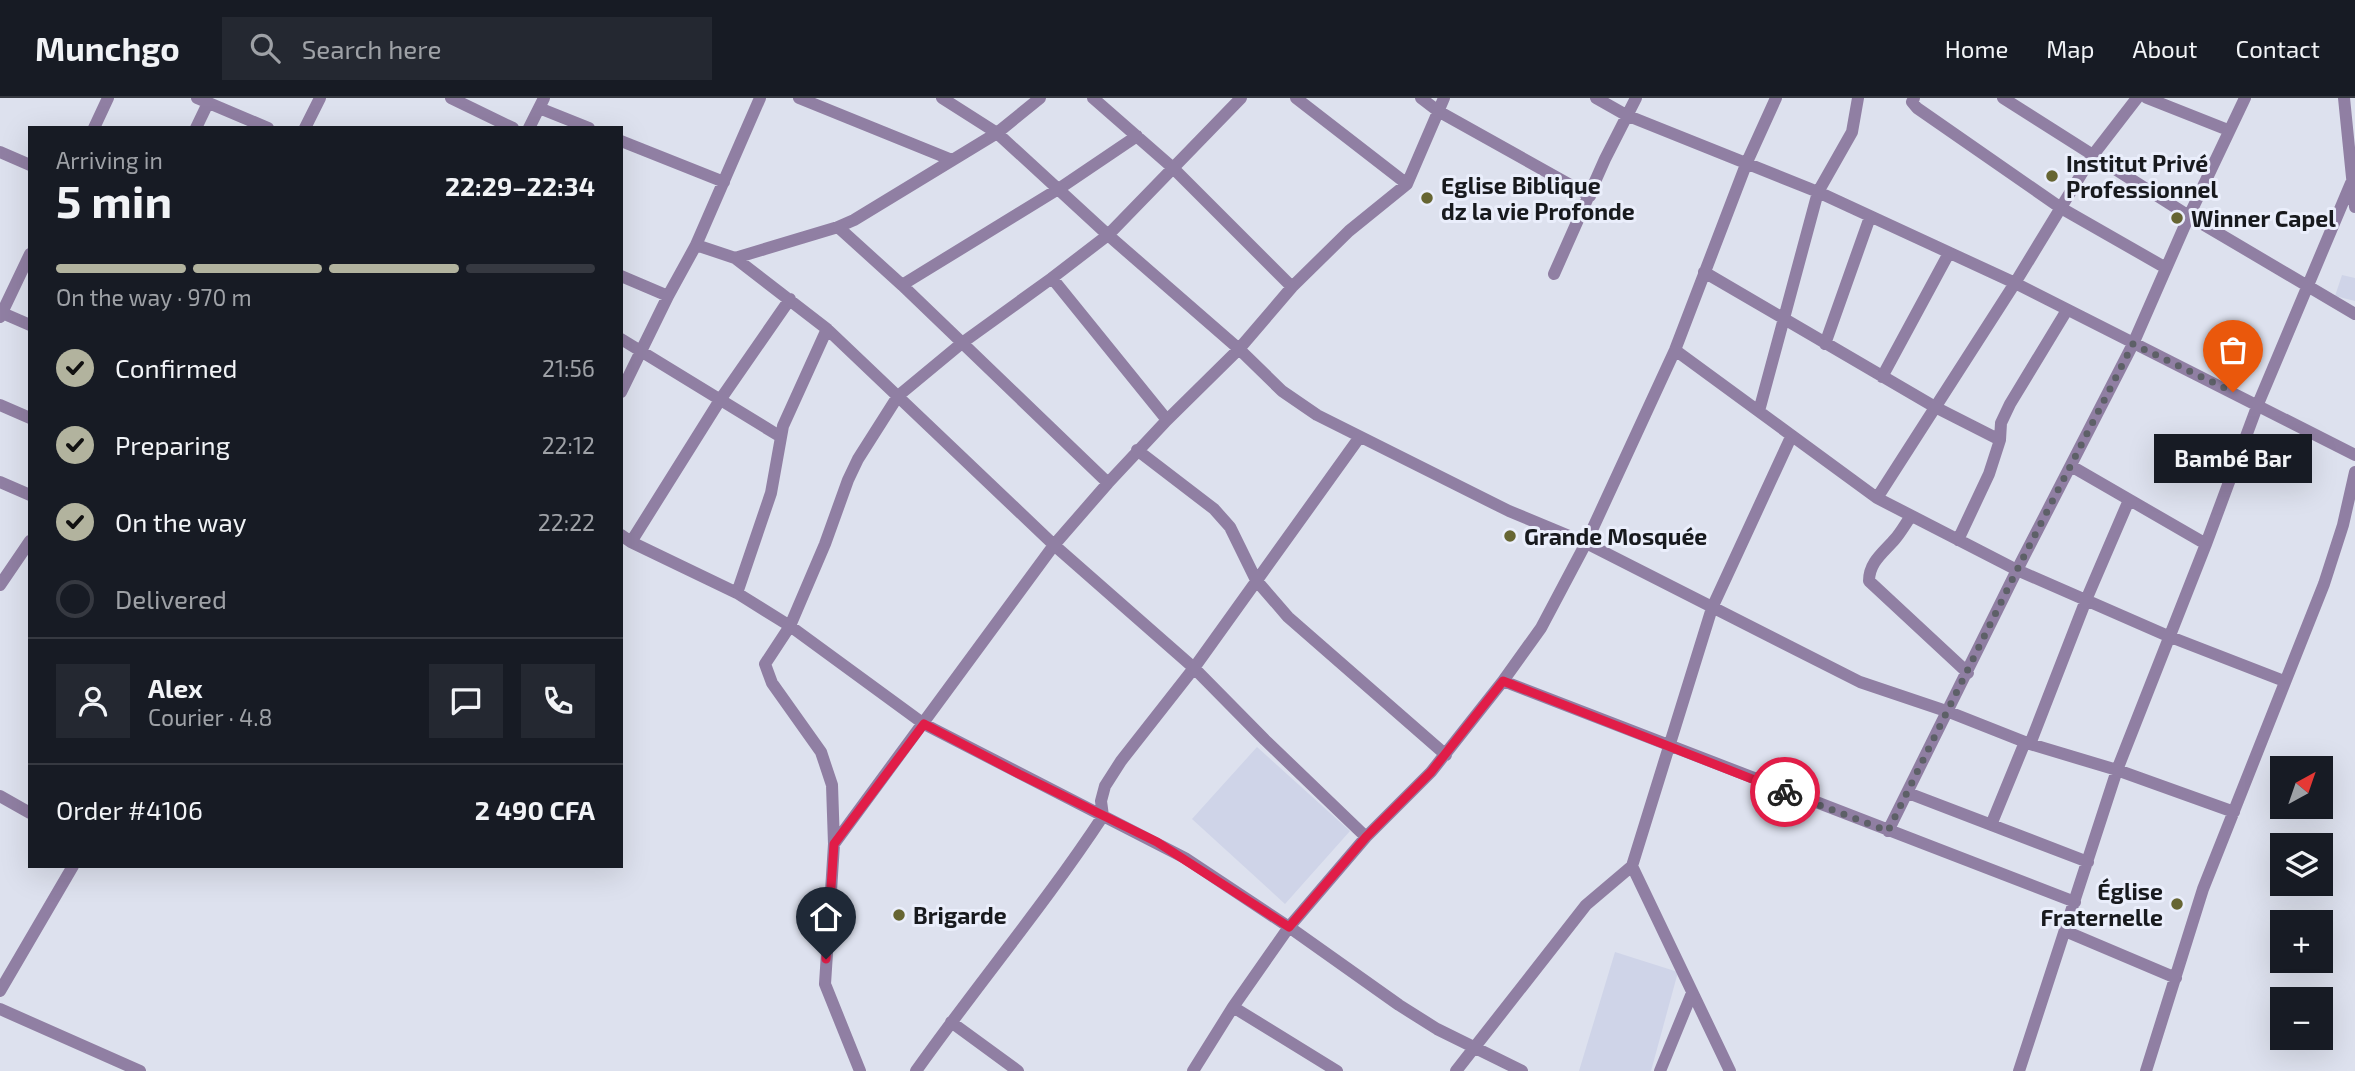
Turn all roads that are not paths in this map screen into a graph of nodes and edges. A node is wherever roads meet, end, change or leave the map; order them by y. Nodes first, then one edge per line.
1 (107, 98) edge
2 (320, 98) edge
3 (451, 98) edge
4 (760, 98) edge
5 (799, 98) edge
6 (942, 98) edge
7 (1040, 98) edge
8 (1093, 98) edge
9 (1241, 98) edge
10 (1296, 98) edge
11 (1421, 98) edge
12 (1444, 98) edge
13 (1595, 98) edge
14 (1636, 98) edge
15 (1776, 98) edge
16 (1858, 98) edge
17 (1914, 98) edge
18 (2003, 98) edge
19 (2137, 98) edge
20 (2147, 98) edge
21 (2245, 98) edge
22 (2344, 98) edge
23 (203, 101) edge
24 (541, 103) edge
25 (1438, 111) junction
26 (1626, 115) junction
27 (95, 126) edge
28 (197, 126) edge
29 (263, 126) edge
30 (306, 126) edge
31 (509, 126) edge
32 (530, 126) edge
33 (585, 126) edge
34 (2228, 130) junction
35 (998, 132) junction
36 (1137, 136) junction
37 (623, 142) edge
38 (0, 152) edge
39 (2093, 155) junction
40 (952, 160) junction
41 (1747, 162) junction
42 (28, 164) edge
43 (1173, 168) junction
44 (724, 182) junction
45 (2351, 183) junction
46 (1407, 184) junction
47 (1060, 188) junction
48 (1818, 192) junction
49 (1590, 195) junction
50 (2355, 207) edge
51 (2061, 208) junction
52 (2189, 216) junction
53 (1870, 217) junction
54 (838, 227) junction
55 (1108, 235) junction
56 (696, 245) junction
57 (1949, 253) junction
58 (28, 258) edge
59 (736, 258) junction
60 (2166, 268) junction
61 (1704, 272) junction
62 (1555, 274) dead end
63 (623, 277) edge
64 (1052, 278) junction
65 (2015, 284) junction
66 (902, 285) junction
67 (2306, 287) junction
68 (1292, 288) junction
69 (668, 296) junction
70 (790, 299) junction
71 (2067, 310) junction
72 (1, 314) edge
73 (2355, 314) edge
74 (1784, 320) junction
75 (28, 324) edge
76 (827, 329) junction
77 (623, 339) edge
78 (962, 343) junction
79 (1825, 344) junction
80 (2133, 344) junction
81 (1239, 349) junction
82 (641, 350) junction
83 (1675, 350) junction
84 (1882, 377) junction
85 (623, 389) edge
86 (898, 396) junction
87 (720, 400) junction
88 (2258, 404) junction
89 (0, 405) edge
90 (1935, 407) junction
91 (1759, 411) junction
92 (28, 417) edge
93 (1167, 420) junction
94 (780, 437) junction
95 (1791, 437) junction
96 (1359, 438) junction
97 (2000, 440) junction
98 (1138, 450) junction
99 (2355, 454) edge
100 (2071, 467) junction
101 (2355, 472) edge
102 (0, 482) edge
103 (1108, 483) junction
104 (28, 494) edge
105 (1877, 498) junction
106 (2129, 500) junction
107 (1911, 516) junction
108 (626, 539) edge
109 (1958, 540) junction
110 (1586, 543) junction
111 (28, 544) edge
112 (2206, 544) junction
113 (1054, 545) junction
114 (2017, 570) junction
115 (1256, 580) junction
116 (0, 585) edge
117 (737, 593) junction
118 (2085, 600) junction
119 (1712, 608) junction
120 (790, 626) junction
121 (2168, 636) junction
122 (1194, 668) junction
123 (1968, 673) junction
124 (1503, 681) junction
125 (2284, 681) junction
126 (1949, 712) junction
127 (924, 724) junction
128 (2028, 743) junction
129 (1667, 746) junction
130 (1446, 755) junction
131 (2117, 770) junction
132 (1908, 793) junction
133 (0, 796) edge
134 (28, 812) edge
135 (2234, 812) junction
136 (1103, 816) junction
137 (1991, 825) junction
138 (1888, 831) junction
139 (1366, 837) junction
140 (834, 844) junction
141 (2088, 862) junction
142 (1632, 866) junction
143 (71, 868) edge
144 (2074, 902) junction
145 (1289, 927) junction
146 (2065, 931) junction
147 (2176, 978) junction
148 (0, 991) edge
149 (1692, 993) junction
150 (1234, 1007) junction
151 (0, 1009) edge
152 (951, 1022) junction
153 (1476, 1047) junction
154 (140, 1071) edge
155 (860, 1071) edge
156 (916, 1071) edge
157 (1018, 1071) edge
158 (1193, 1071) edge
159 (1337, 1071) edge
160 (1456, 1071) edge
161 (1522, 1071) edge
162 (1660, 1071) edge
163 (1730, 1071) edge
164 (2019, 1071) edge
165 (2147, 1071) edge

1 - 27 street
2 - 30 street
3 - 31 street
4 - 44 street
5 - 40 street
6 - 35 street
7 - 35 street
8 - 36 street
9 - 43 street
10 - 46 street
11 - 25 street
12 - 25 street
13 - 26 street
14 - 26 street
15 - 41 street
16 - 48 street
17 - 51 street
18 - 39 street
19 - 39 street
20 - 34 street
21 - 34 street
22 - 45 street
23 - 28 street
23 - 29 street
24 - 32 street
24 - 33 street
25 - 46 street
25 - 49 street
26 - 41 street
26 - 49 street
34 - 52 street
35 - 40 street
35 - 47 street
36 - 43 street
36 - 47 street
37 - 44 street
38 - 42 street
39 - 51 street
39 - 52 street
40 - 54 street
41 - 48 street
41 - 61 street
43 - 55 street
43 - 68 street
44 - 56 street
45 - 50 street
45 - 67 street
46 - 68 street
47 - 55 street
47 - 66 street
48 - 53 street
48 - 74 street
49 - 62 street
51 - 60 street
51 - 65 street
52 - 60 street
52 - 67 street
53 - 57 street
53 - 79 street
54 - 59 street
54 - 66 street
55 - 64 street
55 - 81 street
56 - 59 street
56 - 69 street
57 - 65 street
57 - 84 street
58 - 72 street
59 - 70 street
60 - 80 street
61 - 74 street
61 - 83 street
63 - 69 street
64 - 78 street
64 - 93 street
65 - 71 street
65 - 90 street
66 - 78 street
67 - 73 street
67 - 88 street
68 - 81 street
69 - 82 street
70 - 76 street
70 - 87 street
71 - 80 street
71 - 97 street
72 - 75 street
74 - 79 street
74 - 91 street
76 - 86 street
76 - 94 street
77 - 82 street
78 - 86 street
78 - 103 street
79 - 84 street
80 - 88 street
80 - 100 street
81 - 93 street
81 - 96 street
82 - 85 street
82 - 87 street
83 - 91 street
83 - 110 street
84 - 90 street
86 - 113 street
86 - 120 street
87 - 94 street
87 - 108 street
88 - 99 street
88 - 112 street
89 - 92 street
90 - 97 street
90 - 105 street
91 - 95 street
93 - 98 street
94 - 117 street
95 - 105 street
95 - 119 street
96 - 110 street
96 - 115 street
97 - 109 street
98 - 103 street
98 - 115 street
100 - 106 street
100 - 114 street
101 - 125 street
102 - 104 street
103 - 113 street
105 - 107 street
106 - 112 street
106 - 118 street
107 - 109 street
107 - 123 street
108 - 117 street
109 - 114 street
110 - 119 street
110 - 124 street
111 - 116 street
112 - 121 street
113 - 122 street
113 - 127 street
114 - 118 street
114 - 123 street
115 - 122 street
115 - 130 street
117 - 120 street
118 - 121 street
118 - 128 street
119 - 126 street
119 - 129 street
120 - 127 street
120 - 140 street
121 - 125 street
121 - 131 street
122 - 136 street
122 - 139 street
123 - 126 street
124 - 129 street
124 - 130 street
125 - 135 street
126 - 128 street
126 - 132 street
127 - 136 street
127 - 140 street
128 - 131 street
128 - 137 street
129 - 138 street
129 - 142 street
130 - 139 street
131 - 135 street
131 - 141 street
132 - 137 street
132 - 138 street
133 - 134 street
135 - 147 street
136 - 145 street
136 - 152 street
137 - 141 street
138 - 144 street
139 - 145 street
140 - 155 street
141 - 144 street
142 - 149 street
142 - 153 street
143 - 148 street
144 - 146 street
145 - 150 street
145 - 153 street
146 - 147 street
146 - 164 street
147 - 165 street
149 - 162 street
149 - 163 street
150 - 158 street
150 - 159 street
151 - 154 street
152 - 156 street
152 - 157 street
153 - 160 street
153 - 161 street

